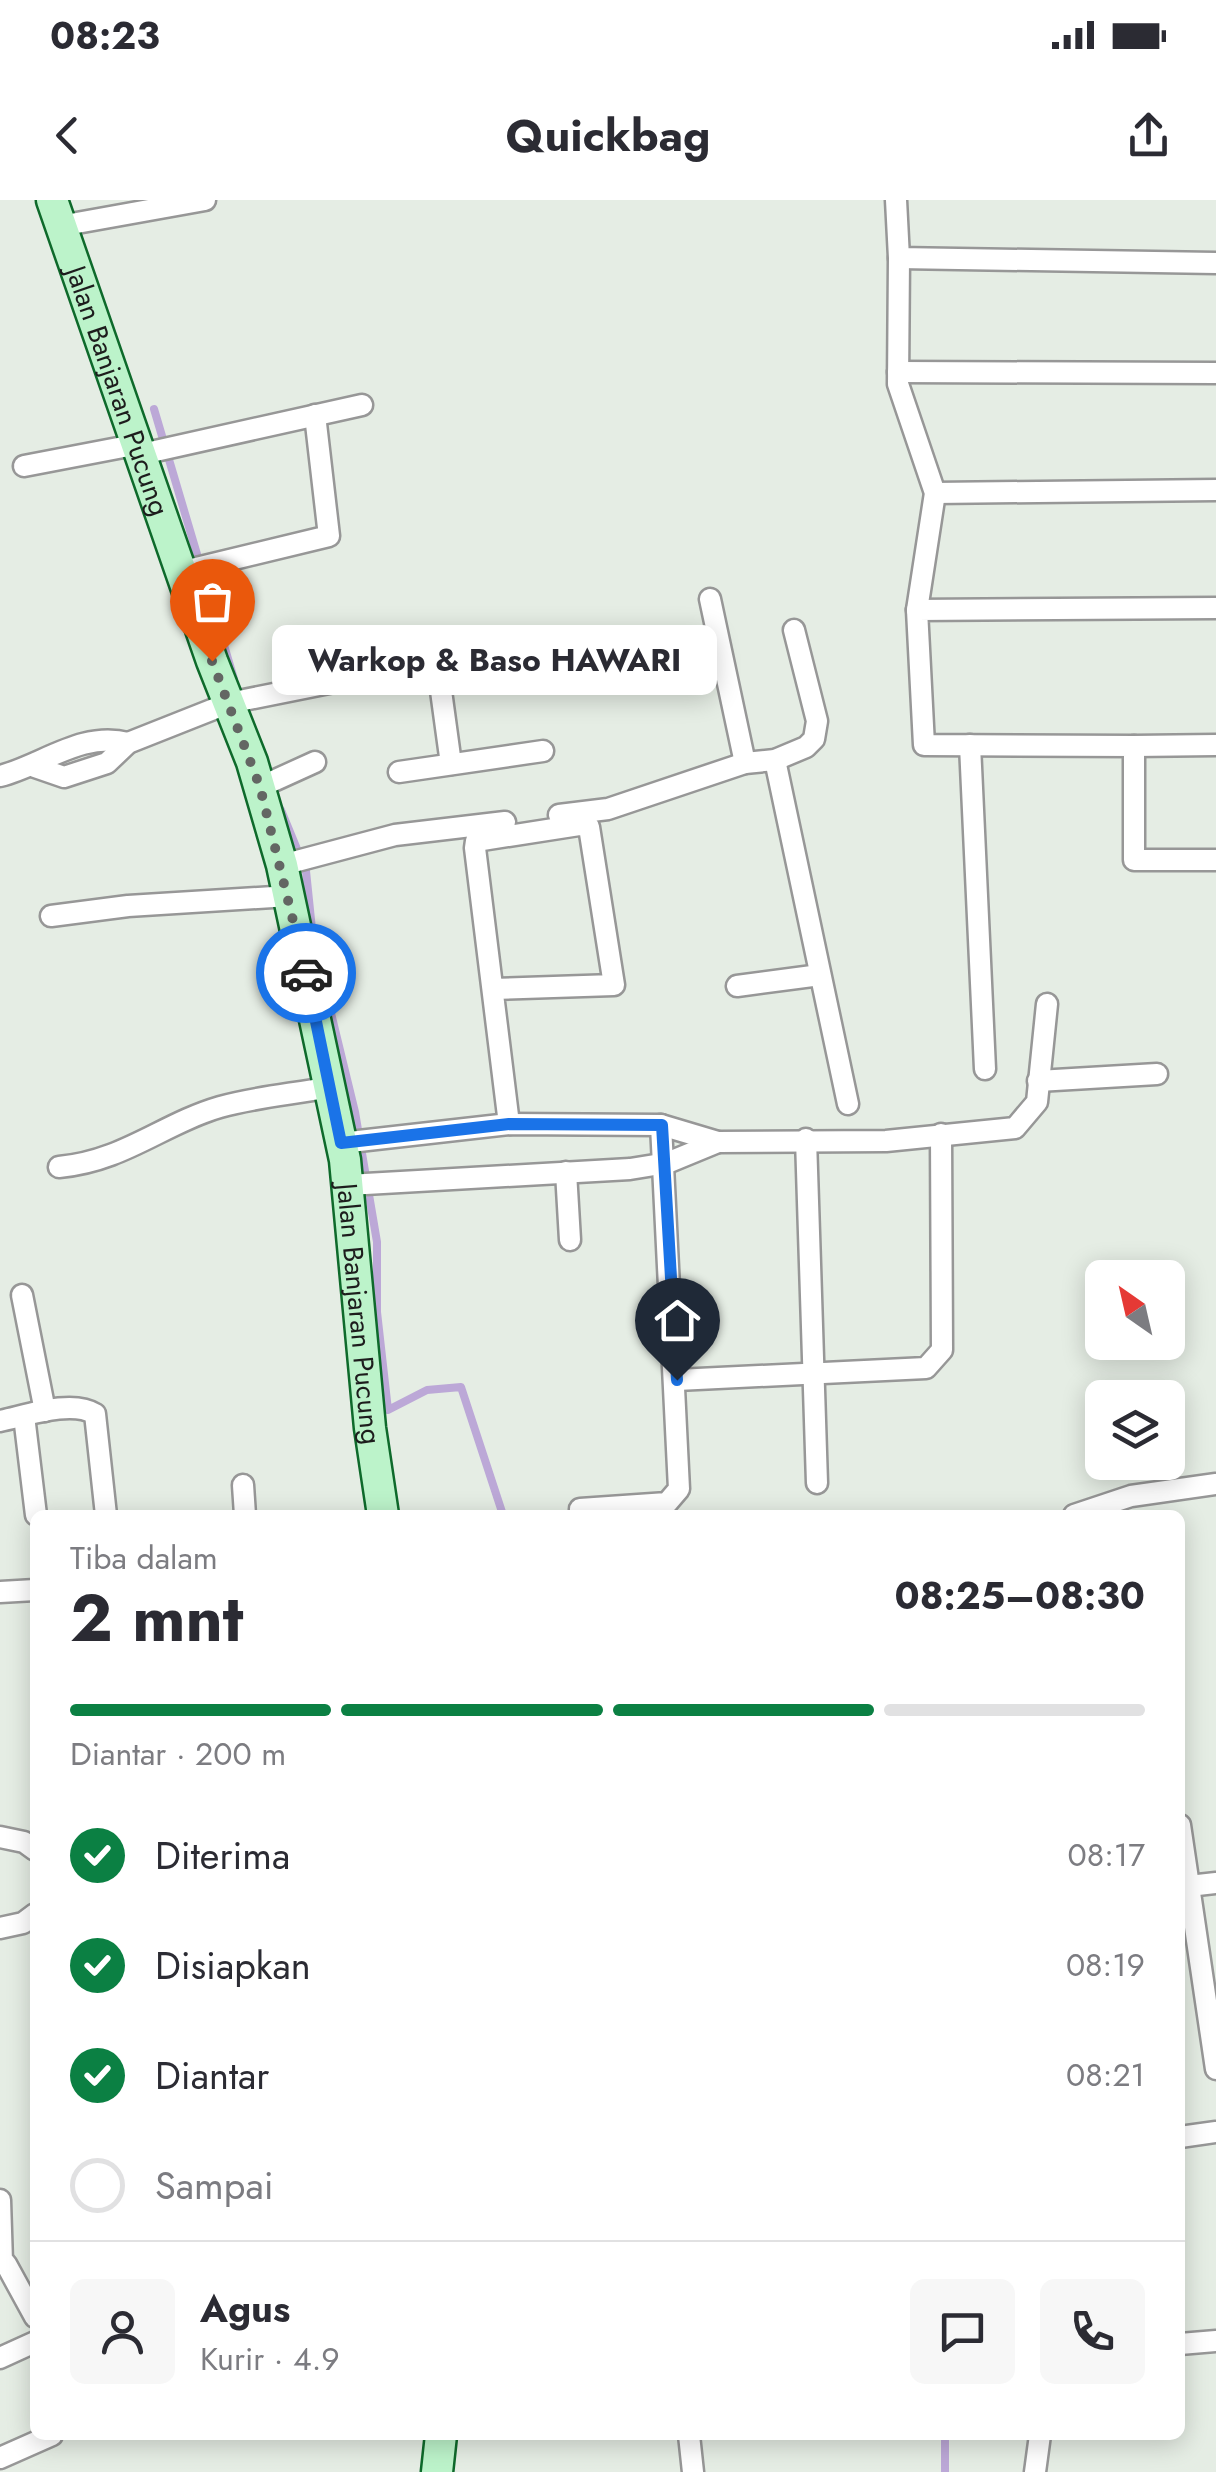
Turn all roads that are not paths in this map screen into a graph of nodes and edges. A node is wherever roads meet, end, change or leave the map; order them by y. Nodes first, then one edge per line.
1 (205, 200) edge
2 (896, 200) edge
3 (56, 213) edge
4 (898, 258) junction
5 (1216, 262) edge
6 (898, 372) junction
7 (1216, 373) edge
8 (362, 406) dead end
9 (316, 414) junction
10 (153, 448) junction
11 (24, 466) dead end
12 (1216, 490) edge
13 (935, 493) junction
14 (199, 566) junction
15 (710, 599) dead end
16 (1216, 608) edge
17 (918, 610) junction
18 (794, 630) dead end
19 (240, 701) junction
20 (970, 745) junction
21 (1216, 745) edge
22 (1134, 746) junction
23 (543, 750) dead end
24 (774, 760) junction
25 (314, 762) dead end
26 (745, 762) junction
27 (451, 764) junction
28 (398, 772) dead end
29 (0, 776) edge
30 (269, 783) junction
31 (1216, 860) edge
32 (295, 862) junction
33 (289, 896) junction
34 (51, 916) dead end
35 (820, 976) junction
36 (737, 986) dead end
37 (492, 989) junction
38 (1047, 1004) dead end
39 (985, 1069) dead end
40 (1157, 1074) dead end
41 (1038, 1081) junction
42 (330, 1087) junction
43 (848, 1104) dead end
44 (509, 1124) junction
45 (662, 1125) junction
46 (941, 1134) junction
47 (806, 1138) junction
48 (344, 1142) junction
49 (718, 1142) junction
50 (667, 1163) junction
51 (59, 1168) dead end
52 (566, 1172) junction
53 (354, 1184) junction
54 (570, 1240) dead end
55 (22, 1295) dead end
56 (814, 1375) junction
57 (677, 1380) junction
58 (34, 1414) junction
59 (0, 1422) edge
60 (817, 1483) dead end
61 (1216, 1484) edge
62 (243, 1485) dead end
63 (1133, 1506) edge
64 (580, 1509) dead end
65 (36, 1510) edge
66 (105, 1510) edge
67 (244, 1510) edge
68 (382, 1510) edge
69 (1107, 1510) edge
70 (30, 1590) edge
71 (0, 1592) edge
72 (0, 1838) edge
73 (30, 1845) edge
74 (1216, 1882) edge
75 (1185, 1887) edge
76 (1185, 1893) edge
77 (30, 1917) edge
78 (0, 1928) edge
79 (1216, 2069) edge
80 (1216, 2132) edge
81 (1185, 2137) edge
82 (0, 2200) edge
83 (1, 2262) edge
84 (30, 2309) edge
85 (1216, 2341) edge
86 (30, 2344) edge
87 (1185, 2344) edge
88 (0, 2358) edge
89 (41, 2440) edge
90 (441, 2440) edge
91 (689, 2440) edge
92 (1039, 2440) edge
93 (0, 2458) edge
94 (437, 2472) edge
95 (692, 2472) edge
96 (1035, 2472) edge

1 - 3 street
2 - 4 street
3 - 10 street, Jalan Banjaran Pucung
4 - 5 street
4 - 6 street
6 - 7 street
6 - 13 street
8 - 9 street
9 - 10 street
9 - 14 street
10 - 11 street
10 - 14 street, Jalan Banjaran Pucung
12 - 13 street
13 - 17 street
14 - 19 street, Jalan Banjaran Pucung
15 - 26 street
16 - 17 street
17 - 20 street
18 - 24 street
19 - 27 street
19 - 29 street
19 - 30 street, Jalan Banjaran Pucung
20 - 22 street
20 - 39 street
21 - 22 street
22 - 31 street
23 - 27 street
24 - 26 street
24 - 35 street
25 - 30 street
26 - 32 street
27 - 28 street
30 - 32 street, Jalan Banjaran Pucung
32 - 33 street, Jalan Banjaran Pucung
33 - 34 street
33 - 42 street, Jalan Banjaran Pucung
35 - 36 street
35 - 43 street
37 - 37 street
37 - 44 street
38 - 41 street
40 - 41 street
41 - 46 street
42 - 48 street, Jalan Banjaran Pucung
42 - 51 street
44 - 45 street
44 - 48 street
45 - 49 street
45 - 50 street
46 - 47 street
46 - 56 street
47 - 49 street
47 - 56 street
48 - 53 street, Jalan Banjaran Pucung
49 - 50 street
50 - 52 street
50 - 57 street
52 - 53 street
52 - 54 street
53 - 68 street, Jalan Banjaran Pucung
55 - 58 street
56 - 57 street
56 - 60 street
57 - 64 street
58 - 59 street
58 - 65 street
58 - 66 street
61 - 63 street
62 - 67 street
63 - 69 street
70 - 71 street
72 - 73 street
74 - 75 street
76 - 79 street
77 - 78 street
80 - 81 street
82 - 83 street
83 - 84 street
85 - 87 street
86 - 88 street
89 - 93 street
90 - 94 street
91 - 95 street
92 - 96 street

